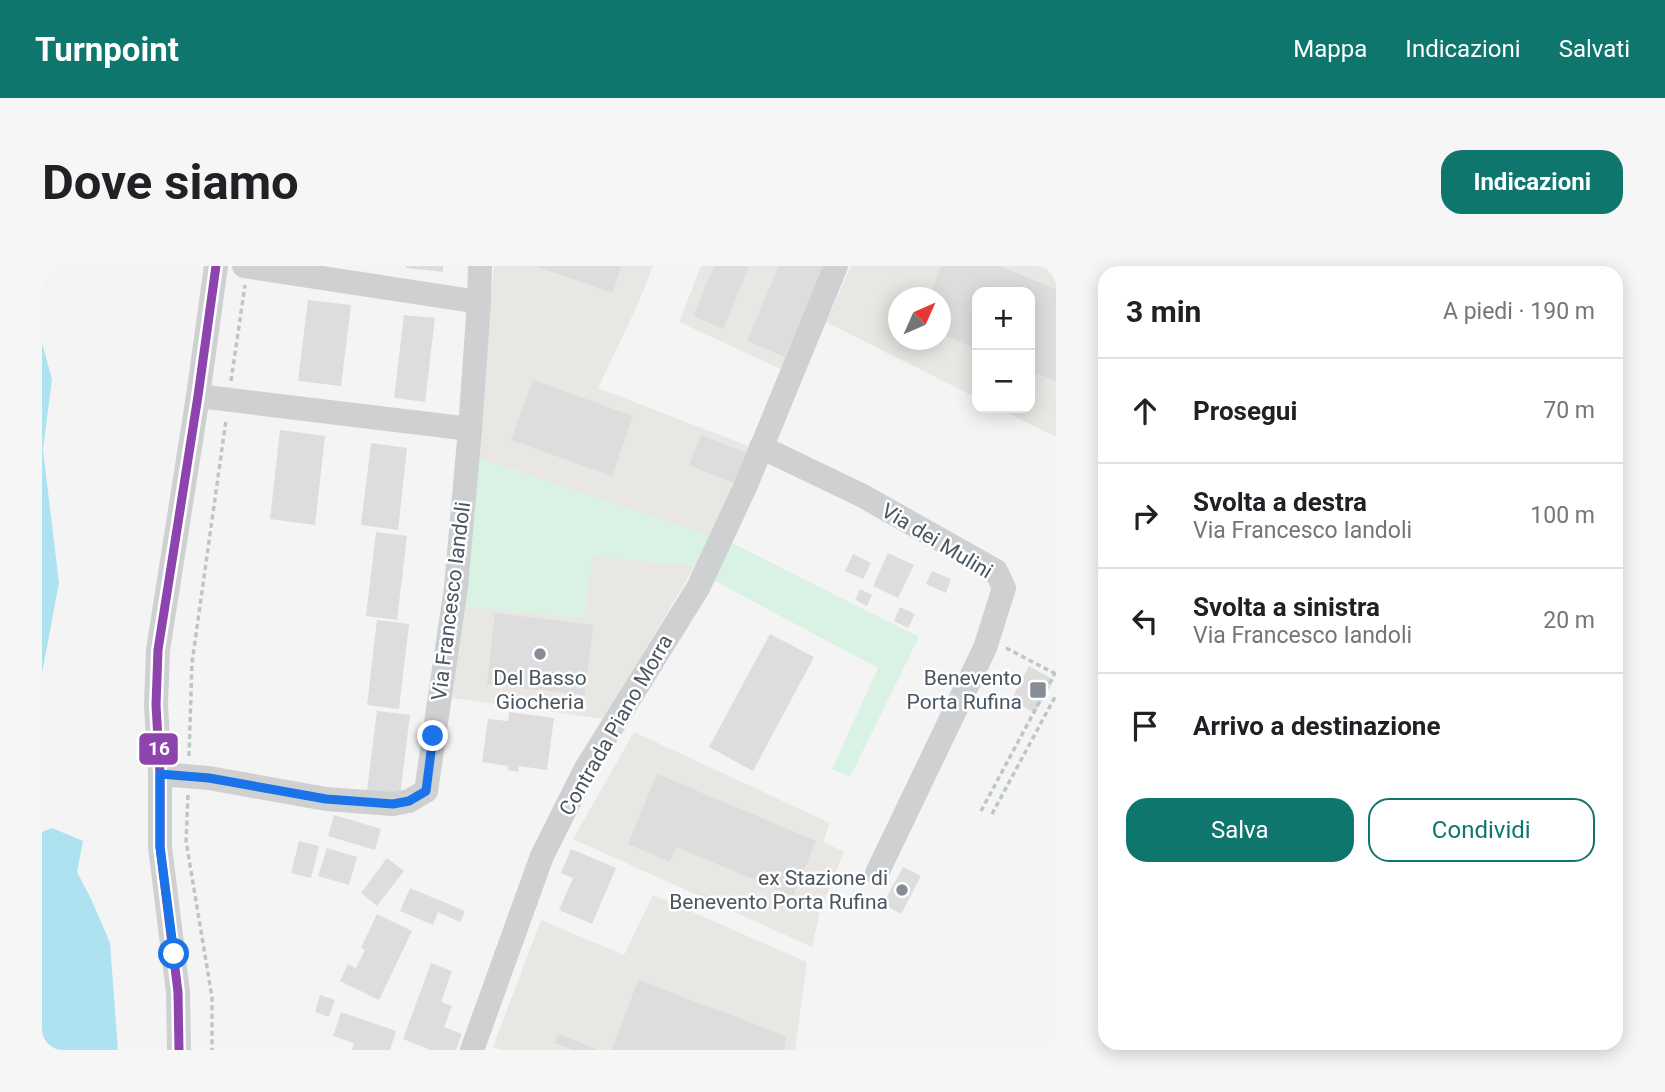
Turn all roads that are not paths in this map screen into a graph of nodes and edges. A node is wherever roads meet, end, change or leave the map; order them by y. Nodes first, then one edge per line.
1 (216, 266) edge
2 (246, 266) edge
3 (480, 266) edge
4 (836, 266) edge
5 (479, 302) junction
6 (198, 396) junction
7 (470, 429) junction
8 (761, 447) junction
9 (160, 774) junction
10 (877, 873) dead end
11 (179, 1050) edge
12 (472, 1050) edge

1 - 6 street
2 - 5 street
3 - 5 street, Via Francesco Iandoli
4 - 8 street
5 - 7 street, Via Francesco Iandoli
6 - 7 street
6 - 9 street
7 - 9 street, Via Francesco Iandoli
8 - 10 street, Via dei Mulini
8 - 12 street, Contrada Piano Morra
9 - 11 street

